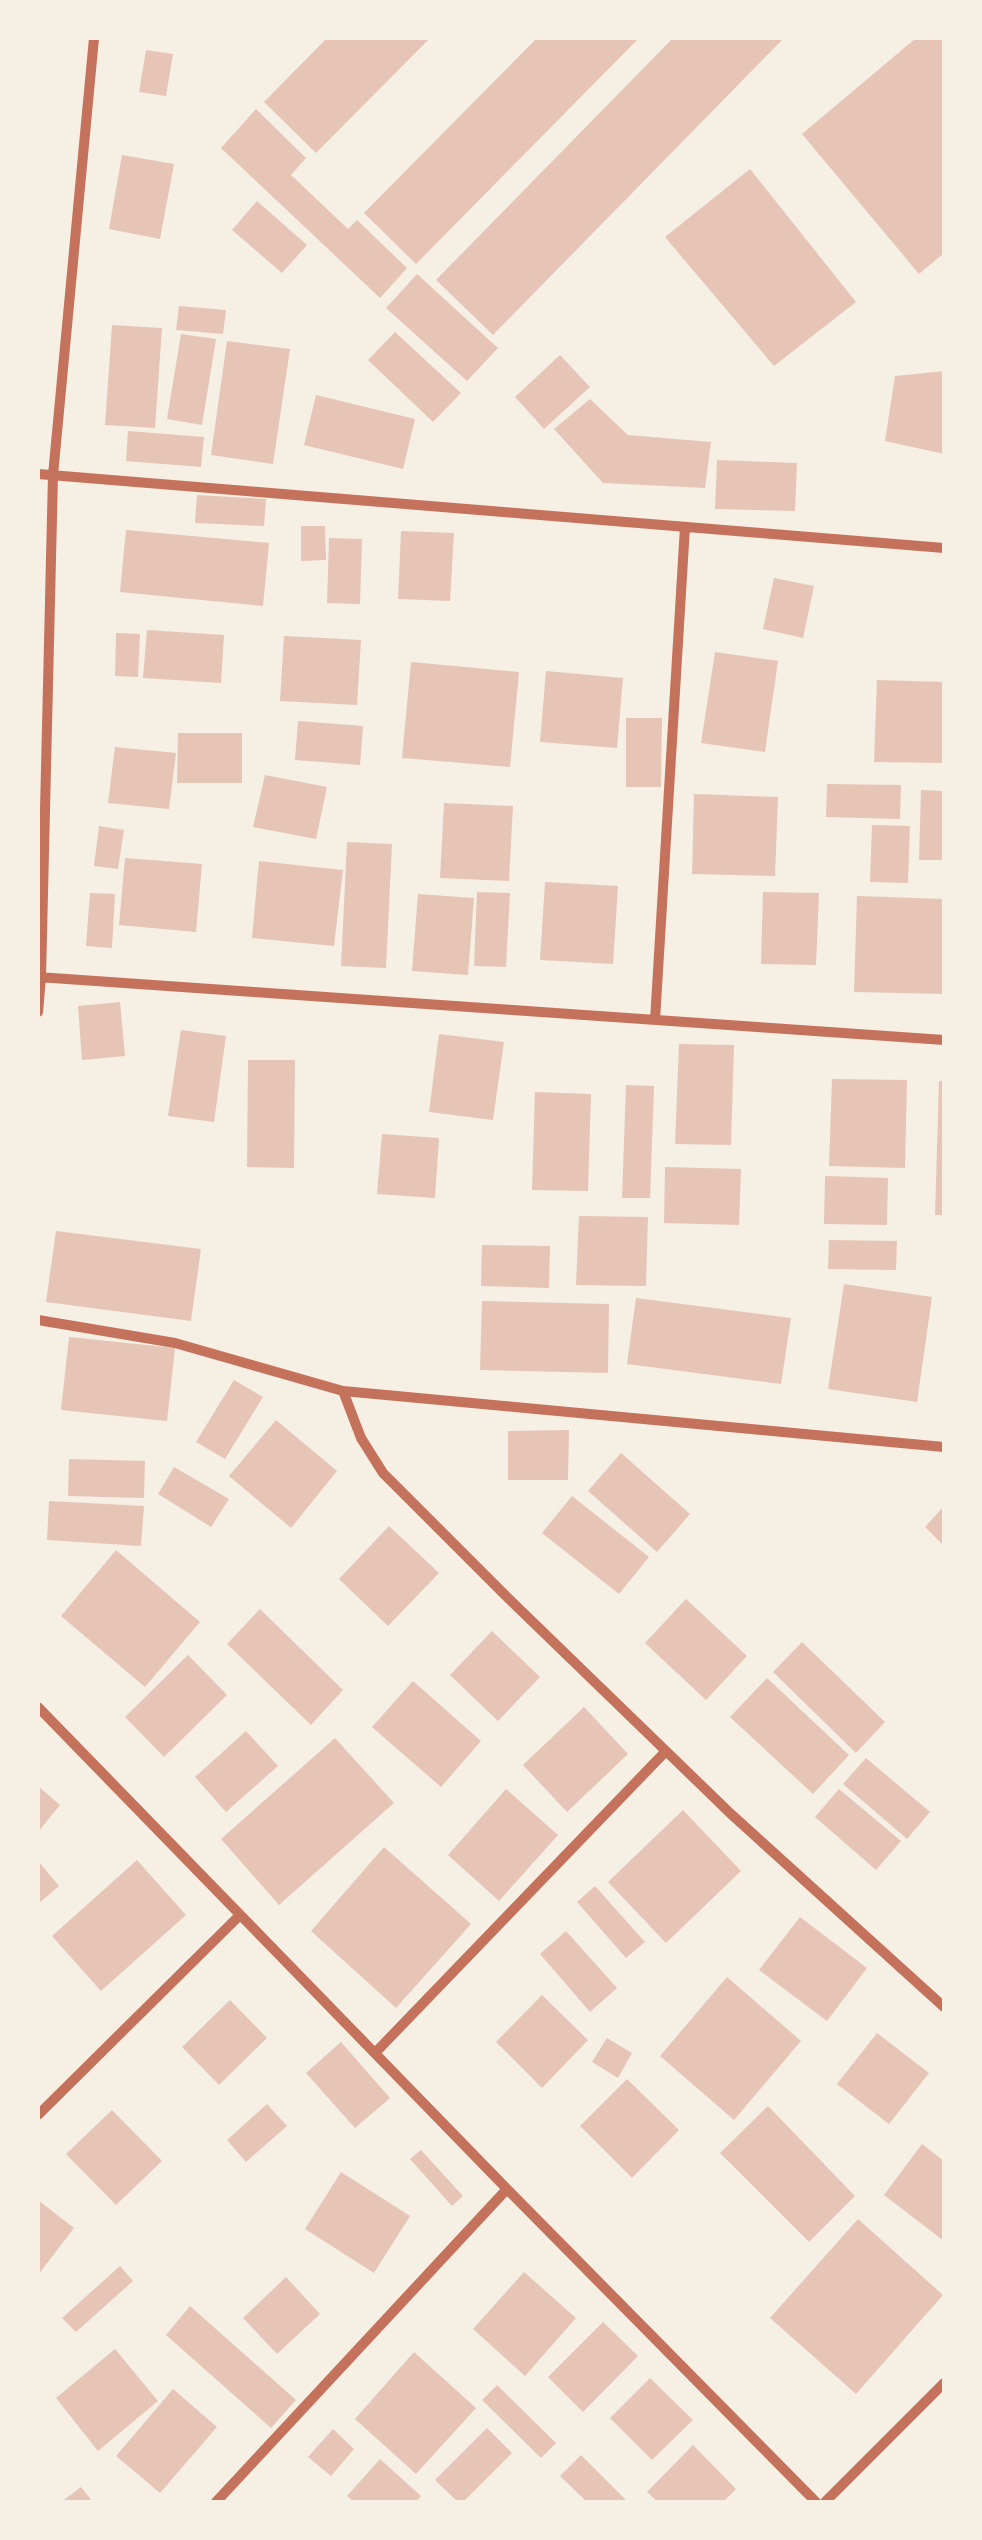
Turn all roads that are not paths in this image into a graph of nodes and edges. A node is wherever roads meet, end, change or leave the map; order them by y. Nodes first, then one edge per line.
1 (94, 38) edge
2 (38, 474) edge
3 (53, 475) junction
4 (685, 526) junction
5 (944, 548) edge
6 (40, 977) edge
7 (38, 1012) edge
8 (655, 1020) junction
9 (944, 1040) edge
10 (38, 1320) edge
11 (343, 1390) junction
12 (944, 1447) edge
13 (38, 1707) edge
14 (666, 1751) junction
15 (240, 1916) junction
16 (944, 2007) edge
17 (375, 2054) junction
18 (38, 2114) edge
19 (507, 2189) junction
20 (944, 2382) edge
21 (216, 2502) edge
22 (816, 2502) edge
23 (824, 2502) edge

1 - 3 street
2 - 3 street
3 - 4 street
3 - 6 street
4 - 5 street
4 - 8 street
6 - 7 street
6 - 8 street
8 - 9 street
10 - 11 street
11 - 12 street
11 - 14 street
13 - 15 street
14 - 16 street
14 - 17 street
15 - 17 street
15 - 18 street
17 - 19 street
19 - 21 street
19 - 22 street
20 - 23 street

